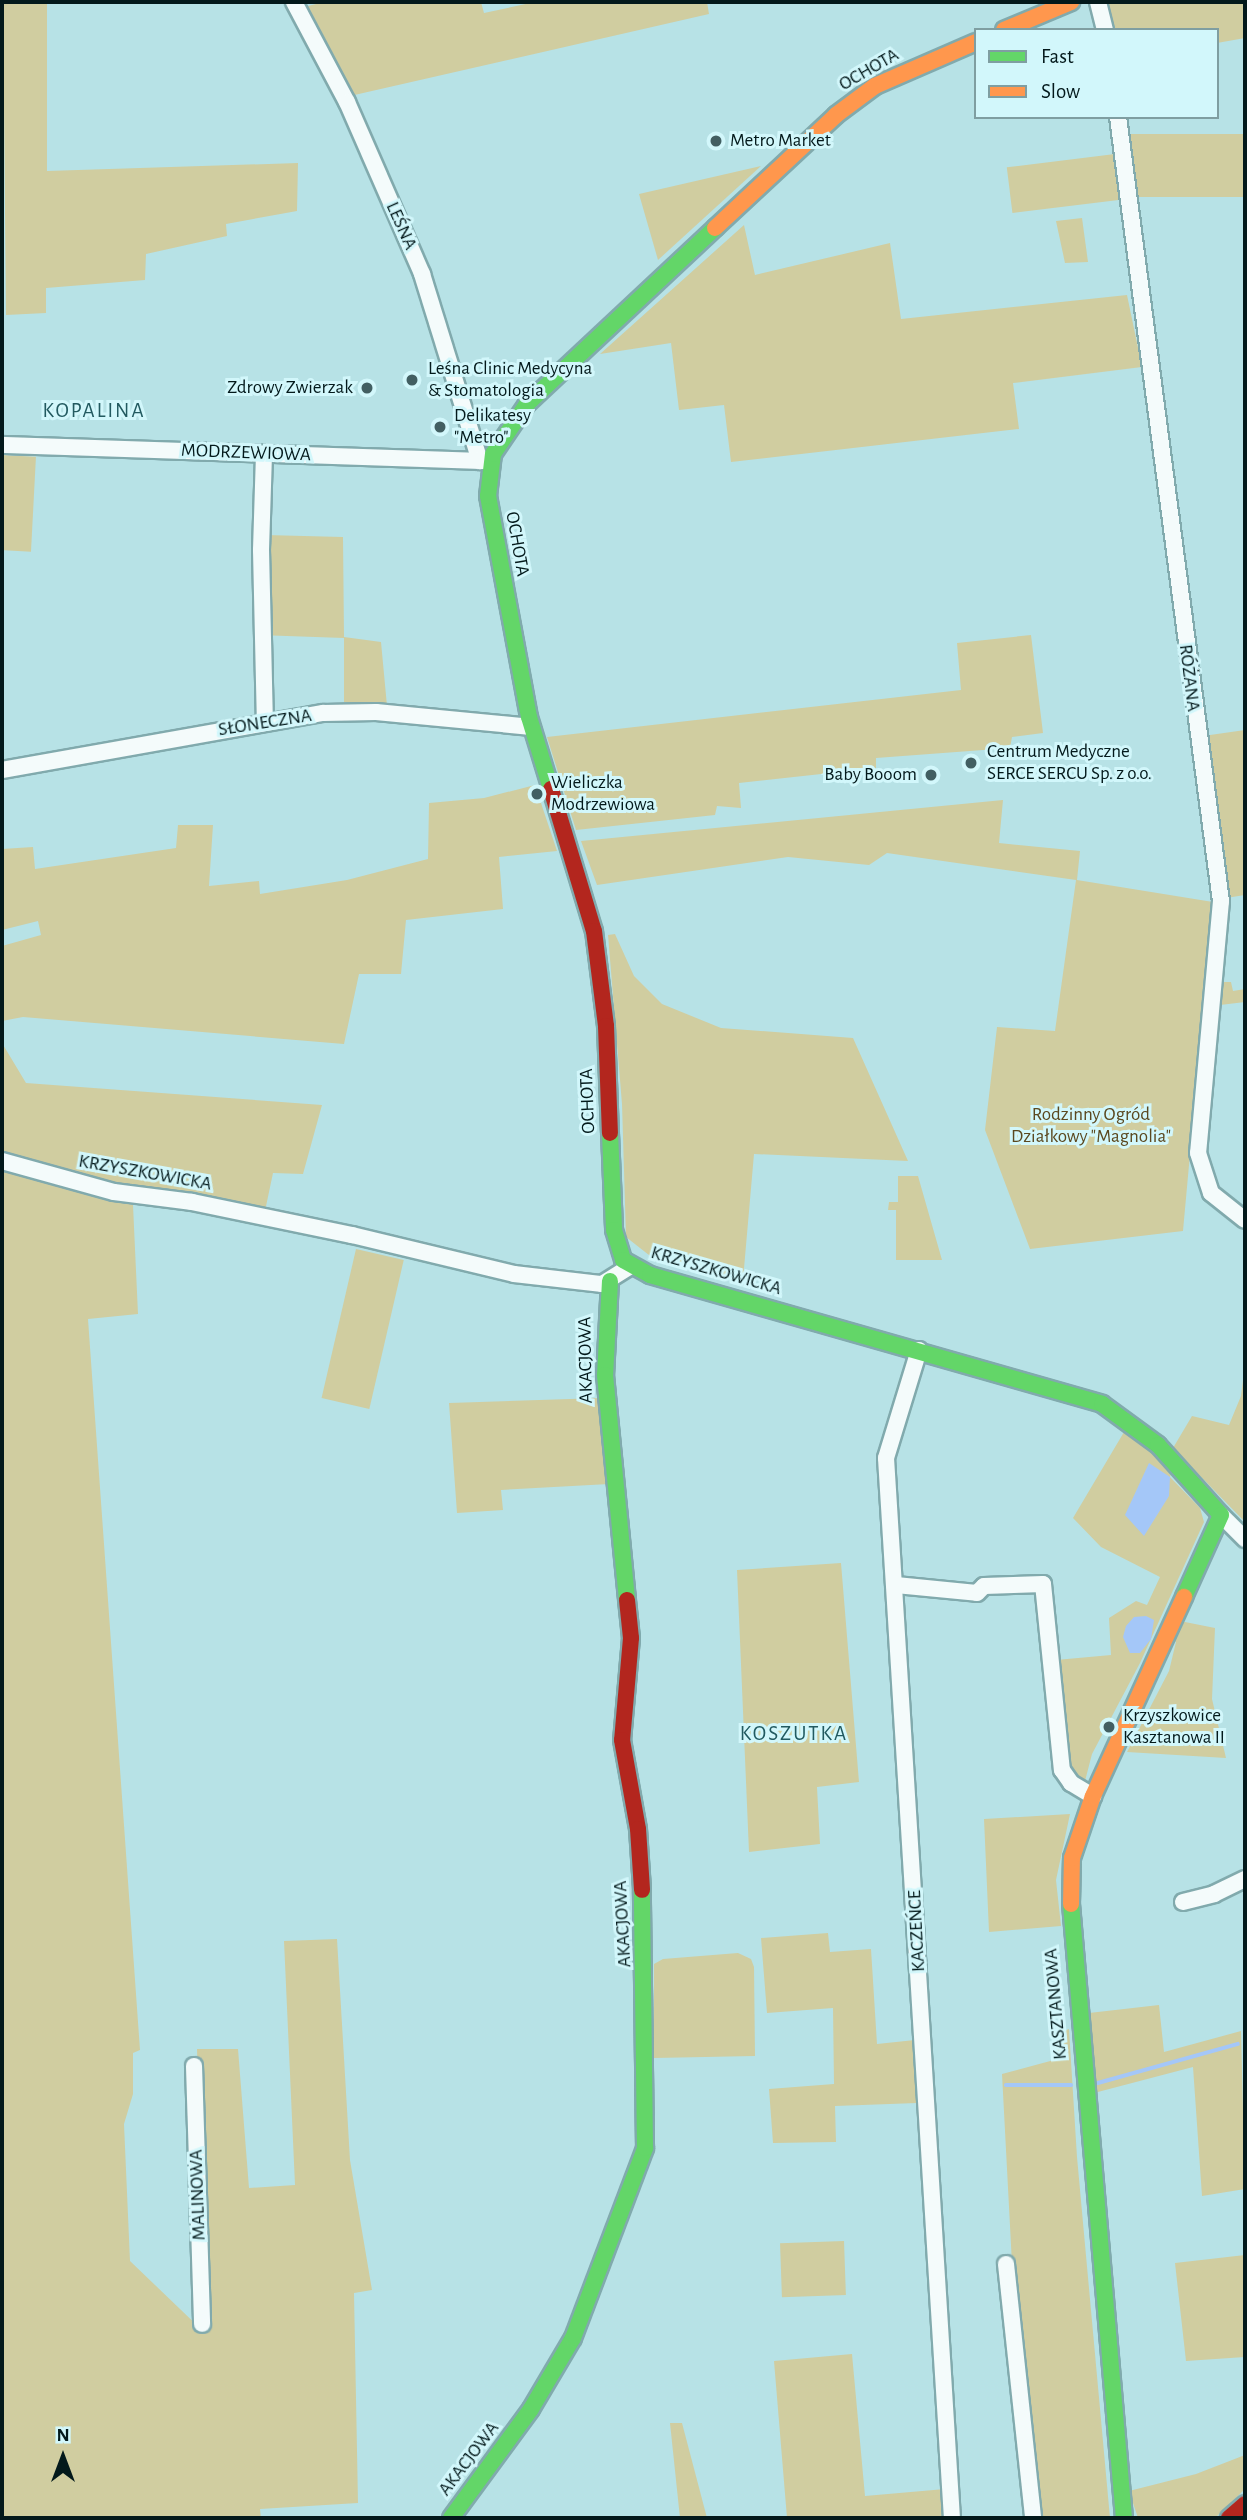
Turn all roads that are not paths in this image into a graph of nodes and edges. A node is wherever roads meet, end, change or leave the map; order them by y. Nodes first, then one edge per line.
1 (294, 2) edge
2 (1071, 2) edge
3 (1098, 2) edge
4 (1009, 28) edge
5 (1104, 28) edge
6 (974, 43) edge
7 (1118, 119) edge
8 (2, 445) edge
9 (264, 454) junction
10 (485, 461) junction
11 (265, 721) junction
12 (531, 727) junction
13 (2, 770) edge
14 (2, 1161) edge
15 (1245, 1220) edge
16 (629, 1266) junction
17 (610, 1281) junction
18 (919, 1350) junction
19 (1221, 1515) junction
20 (1245, 1539) edge
21 (897, 1584) junction
22 (1093, 1796) junction
23 (1245, 1879) edge
24 (1183, 1902) dead end
25 (194, 2066) dead end
26 (1006, 2264) dead end
27 (202, 2324) dead end
28 (1245, 2504) edge
29 (451, 2518) edge
30 (952, 2518) edge
31 (1033, 2518) edge
32 (1124, 2518) edge
33 (1229, 2518) edge

1 - 10 street, LEŚNA
2 - 4 street
3 - 5 street
6 - 10 street, OCHOTA
7 - 15 street, RÓŻANA
8 - 9 street, MODRZEWIOWA
9 - 10 street, MODRZEWIOWA
9 - 11 street
10 - 12 street, OCHOTA
11 - 12 street, SŁONECZNA
11 - 13 street, SŁONECZNA
12 - 16 street, OCHOTA
14 - 17 street, KRZYSZKOWICKA
16 - 17 street, KRZYSZKOWICKA
16 - 18 street, KRZYSZKOWICKA
17 - 29 street, AKACJOWA
18 - 19 street, KRZYSZKOWICKA
18 - 21 street, KACZEŃCE
19 - 20 street, KRZYSZKOWICKA
19 - 22 street, KASZTANOWA
21 - 22 street
21 - 30 street, KACZEŃCE
22 - 32 street, KASZTANOWA
23 - 24 street
25 - 27 street, MALINOWA
26 - 31 street
28 - 33 street

